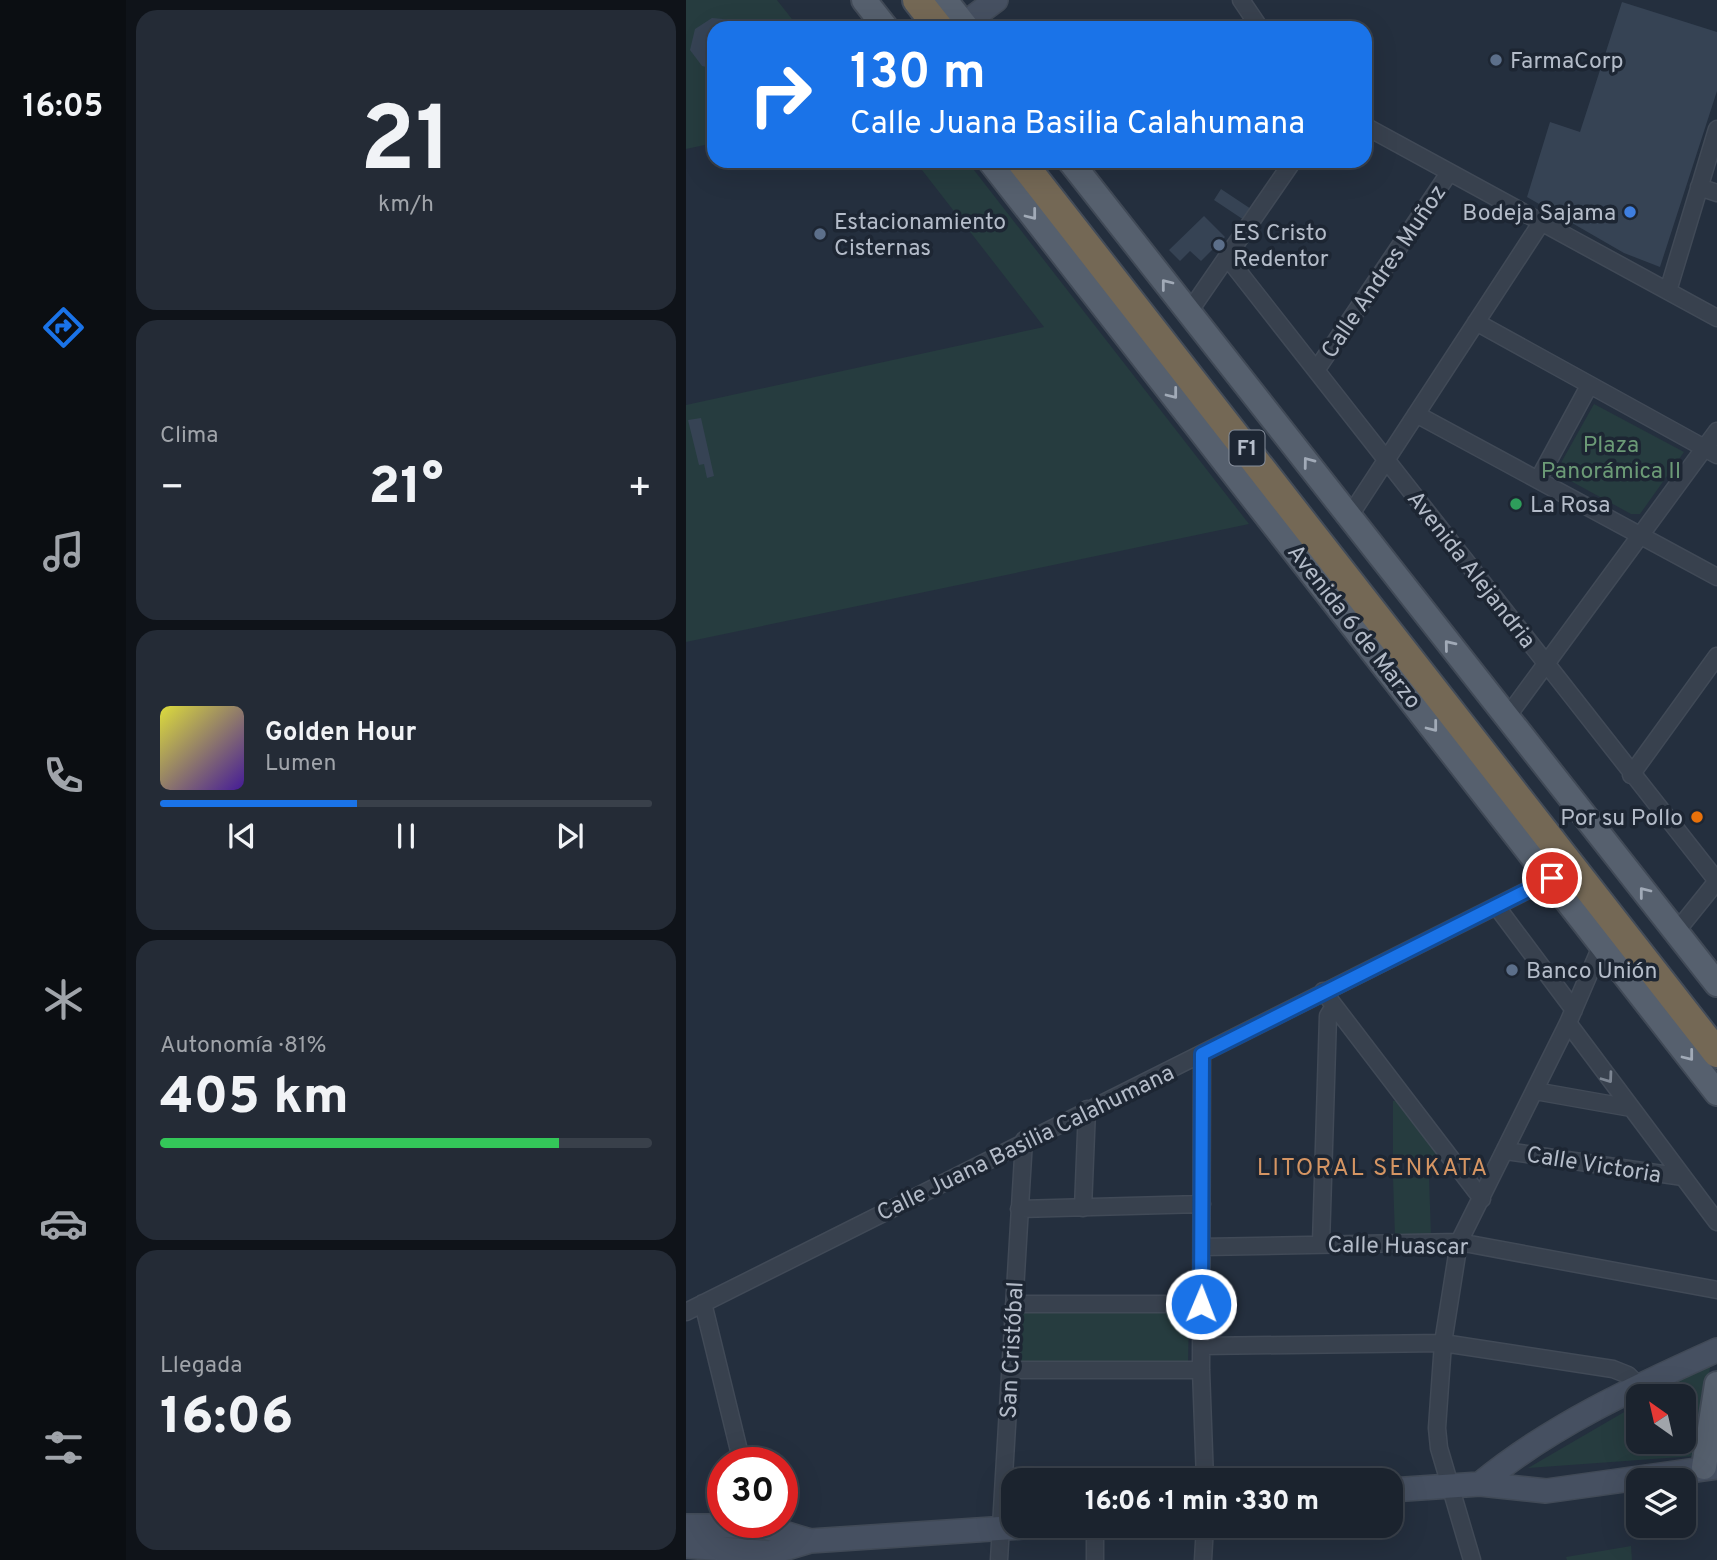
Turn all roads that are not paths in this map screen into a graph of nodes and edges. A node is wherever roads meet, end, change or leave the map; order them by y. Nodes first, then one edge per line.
1 (864, 0) edge
2 (895, 0) edge
3 (917, 0) edge
4 (946, 0) edge
5 (986, 0) edge
6 (996, 0) edge
7 (1241, 0) edge
8 (880, 21) edge
9 (912, 21) edge
10 (947, 21) edge
11 (954, 21) edge
12 (963, 21) edge
13 (965, 21) edge
14 (1254, 21) edge
15 (1717, 129) edge
16 (1372, 130) edge
17 (995, 168) edge
18 (1026, 168) edge
19 (1048, 168) edge
20 (1076, 168) edge
21 (1288, 168) edge
22 (1449, 173) junction
23 (1699, 187) junction
24 (1717, 193) edge
25 (1541, 223) junction
26 (1227, 257) junction
27 (1668, 291) junction
28 (1189, 312) junction
29 (1717, 318) edge
30 (1476, 322) junction
31 (1317, 369) junction
32 (1589, 386) junction
33 (1416, 414) junction
34 (1717, 431) edge
35 (1711, 451) edge
36 (1387, 459) junction
37 (1538, 480) junction
38 (1349, 517) junction
39 (1643, 535) junction
40 (1717, 577) edge
41 (1717, 656) edge
42 (1547, 665) junction
43 (1507, 717) junction
44 (1631, 775) junction
45 (1552, 878) junction
46 (1717, 881) edge
47 (1497, 908) junction
48 (1676, 932) junction
49 (1602, 944) junction
50 (1717, 984) edge
51 (1323, 991) junction
52 (1334, 1006) junction
53 (1571, 1016) junction
54 (1717, 1024) edge
55 (1717, 1053) edge
56 (1202, 1054) junction
57 (1535, 1091) junction
58 (1717, 1093) edge
59 (1631, 1108) junction
60 (1087, 1109) junction
61 (1024, 1140) junction
62 (1506, 1151) junction
63 (1683, 1177) junction
64 (1482, 1199) junction
65 (1202, 1203) junction
66 (1083, 1208) junction
67 (1019, 1209) junction
68 (1717, 1222) edge
69 (1459, 1242) junction
70 (1321, 1244) junction
71 (1202, 1247) junction
72 (1717, 1290) edge
73 (703, 1303) junction
74 (1014, 1304) junction
75 (1201, 1304) junction
76 (686, 1312) edge
77 (1443, 1343) junction
78 (1201, 1346) junction
79 (1717, 1350) edge
80 (1010, 1370) junction
81 (1201, 1370) junction
82 (1637, 1384) edge
83 (1640, 1384) edge
84 (1717, 1384) edge
85 (1626, 1392) edge
86 (738, 1447) edge
87 (1205, 1468) edge
88 (1714, 1470) edge
89 (1480, 1484) junction
90 (1451, 1487) junction
91 (1403, 1489) edge
92 (707, 1525) edge
93 (686, 1526) edge
94 (1000, 1530) junction
95 (798, 1537) edge
96 (764, 1538) edge
97 (1095, 1538) edge
98 (1204, 1538) edge
99 (810, 1541) junction
100 (686, 1546) edge
101 (770, 1556) edge
102 (999, 1560) edge
103 (1094, 1560) edge
104 (1203, 1560) edge
105 (1472, 1560) edge

1 - 8 main road
2 - 9 highway
3 - 10 highway
4 - 11 main road
5 - 12 street
6 - 13 street
7 - 14 street
15 - 23 street
16 - 22 street
17 -> 45 main road, Avenida 6 de Marzo
18 - 55 highway, Avenida 6 de Marzo / F1
19 - 54 highway, Avenida 6 de Marzo / F1
28 -> 20 main road
21 - 26 street
22 - 25 street
22 - 31 street, Calle Andres Muñoz
23 - 24 street
23 - 27 street
25 - 27 street
25 - 30 street
26 - 28 street
26 - 31 street, Avenida Alejandria
27 - 29 street
38 -> 28 main road
30 - 32 street
30 - 33 street
31 - 36 street, Avenida Alejandria
32 - 35 street
32 - 37 street
33 - 36 street
33 - 37 street
34 - 35 street
35 - 39 street
36 - 38 street
36 - 42 street, Avenida Alejandria
37 - 39 street
43 -> 38 main road
39 - 40 street
39 - 42 street
41 - 44 street
42 - 43 street
42 - 44 street, Avenida Alejandria
48 -> 43 main road
44 - 46 street, Avenida Alejandria
45 - 47 street, Calle Juana Basilia Calahumana
45 - 49 main road, Avenida 6 de Marzo
46 - 48 street
47 - 51 street, Calle Juana Basilia Calahumana
47 - 53 street
48 - 50 main road
49 - 53 street
49 -> 58 main road, Avenida 6 de Marzo
51 - 52 street
51 - 56 street, Calle Juana Basilia Calahumana
52 - 64 street
52 - 70 street
53 - 57 street
53 -> 59 street
56 - 60 street, Calle Juana Basilia Calahumana
56 - 65 street
57 - 59 street
57 - 62 street
59 - 63 street
60 - 61 street, Calle Juana Basilia Calahumana
60 - 66 street
61 - 67 street, San Cristóbal
61 - 73 street, Calle Juana Basilia Calahumana
62 - 63 street, Calle Victoria
62 - 64 street
63 - 68 street
64 - 69 street
65 - 66 street
65 - 71 street
66 - 67 street
67 - 74 street, San Cristóbal
69 - 70 street, Calle Huascar
69 - 72 street, Calle Huascar
69 - 77 street
70 - 71 street, Calle Huascar
71 - 75 street
73 - 76 street, Calle Juana Basilia Calahumana
73 - 86 street
74 - 75 street
74 - 80 street, San Cristóbal
75 - 78 street
77 - 78 street
77 - 82 street
77 - 90 street
78 - 81 street
79 - 83 street
80 - 81 street
80 - 94 street, San Cristóbal
81 - 87 street
84 - 88 main road
85 - 89 street
88 - 89 street
89 - 90 street
90 - 91 street
90 - 105 street
92 - 93 street
94 - 99 street
94 - 102 street, San Cristóbal
95 - 99 street
96 - 101 street
97 - 103 street
98 - 104 street
99 - 101 street
100 - 101 street

